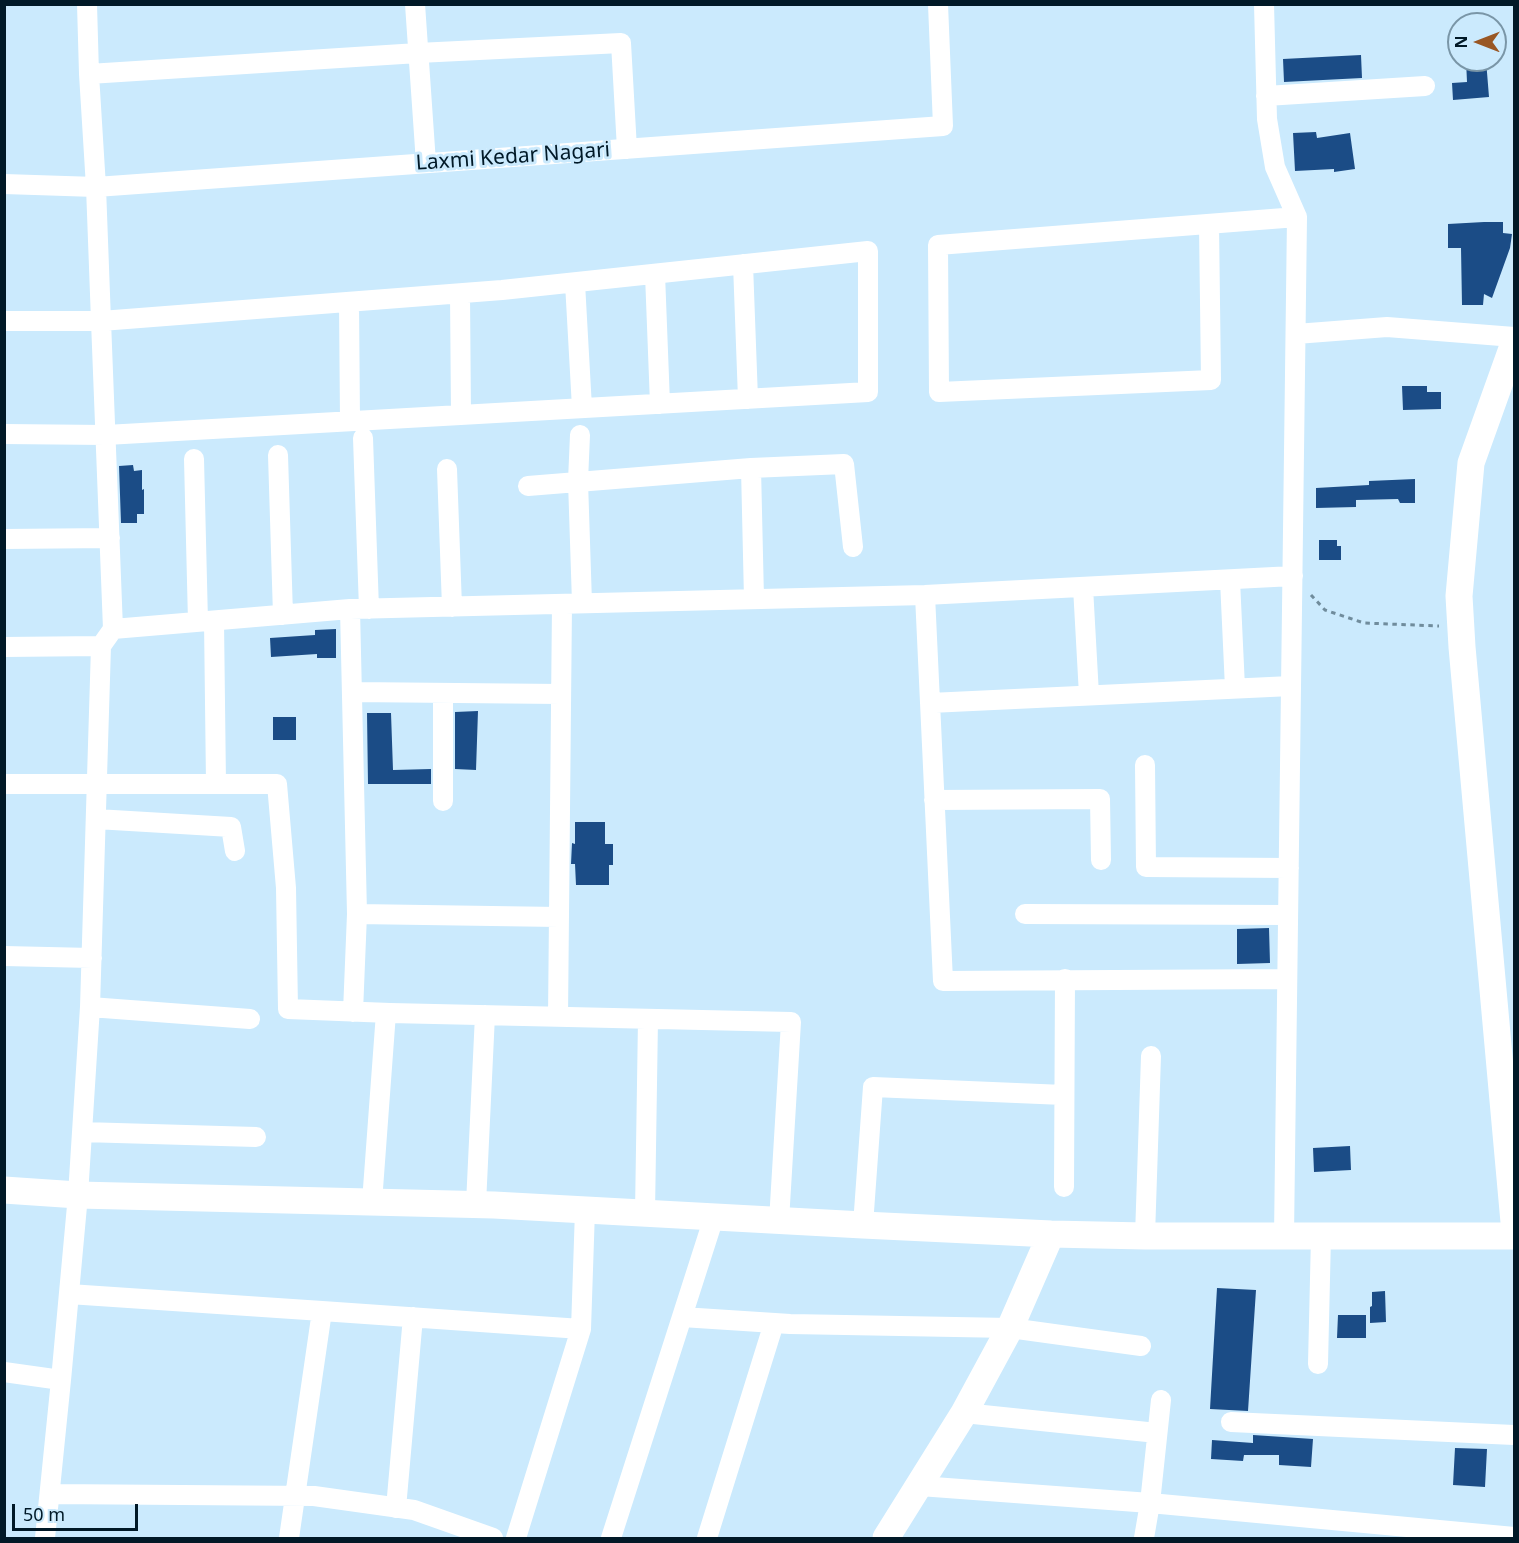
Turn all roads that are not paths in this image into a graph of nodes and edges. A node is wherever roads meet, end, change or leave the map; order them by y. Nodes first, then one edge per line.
1 (87, 4) edge
2 (415, 4) edge
3 (938, 4) edge
4 (1264, 4) edge
5 (418, 53) junction
6 (89, 74) junction
7 (1425, 86) dead end
8 (1266, 96) junction
9 (627, 149) junction
10 (426, 163) junction
11 (4, 184) edge
12 (96, 187) junction
13 (1297, 217) junction
14 (1209, 224) junction
15 (743, 264) junction
16 (655, 274) junction
17 (575, 282) junction
18 (460, 294) junction
19 (349, 302) junction
20 (4, 321) edge
21 (101, 321) junction
22 (1296, 334) junction
23 (1515, 337) edge
24 (1515, 343) edge
25 (748, 399) junction
26 (660, 404) junction
27 (582, 408) junction
28 (461, 415) junction
29 (350, 421) junction
30 (4, 434) edge
31 (106, 435) junction
32 (580, 435) dead end
33 (363, 438) dead end
34 (278, 455) dead end
35 (194, 459) dead end
36 (751, 468) junction
37 (447, 469) dead end
38 (578, 481) junction
39 (528, 486) dead end
40 (110, 538) junction
41 (4, 539) edge
42 (853, 547) dead end
43 (1293, 576) junction
44 (1230, 580) junction
45 (1083, 587) junction
46 (925, 595) junction
47 (754, 599) junction
48 (582, 603) junction
49 (562, 604) junction
50 (452, 606) junction
51 (360, 609) junction
52 (283, 615) junction
53 (206, 621) junction
54 (113, 629) junction
55 (101, 646) junction
56 (4, 647) edge
57 (1291, 686) junction
58 (1235, 688) junction
59 (352, 692) junction
60 (443, 693) junction
61 (561, 694) junction
62 (1089, 695) junction
63 (930, 703) junction
64 (1145, 765) dead end
65 (4, 784) edge
66 (216, 784) junction
67 (97, 785) junction
68 (934, 800) junction
69 (443, 801) dead end
70 (96, 819) junction
71 (235, 851) dead end
72 (1101, 860) dead end
73 (1289, 868) junction
74 (357, 914) junction
75 (1025, 914) dead end
76 (1288, 915) junction
77 (559, 917) junction
78 (4, 956) edge
79 (92, 958) junction
80 (1065, 979) junction
81 (1287, 979) junction
82 (90, 1007) junction
83 (353, 1012) junction
84 (386, 1013) junction
85 (485, 1016) junction
86 (558, 1017) junction
87 (250, 1019) dead end
88 (648, 1019) junction
89 (1151, 1056) dead end
90 (1064, 1095) junction
91 (82, 1132) junction
92 (256, 1137) dead end
93 (1064, 1187) dead end
94 (4, 1190) edge
95 (78, 1195) junction
96 (372, 1202) junction
97 (476, 1204) junction
98 (585, 1210) junction
99 (645, 1213) junction
100 (714, 1217) junction
101 (779, 1221) junction
102 (1515, 1222) edge
103 (863, 1226) junction
104 (1051, 1234) junction
105 (1145, 1236) junction
106 (1284, 1236) junction
107 (1321, 1236) junction
108 (1515, 1236) edge
109 (69, 1294) junction
110 (322, 1311) junction
111 (413, 1317) junction
112 (682, 1317) junction
113 (774, 1323) junction
114 (1010, 1328) junction
115 (581, 1329) junction
116 (1141, 1346) dead end
117 (1318, 1364) dead end
118 (4, 1372) edge
119 (61, 1380) junction
120 (1161, 1400) dead end
121 (964, 1413) junction
122 (1231, 1422) dead end
123 (1157, 1433) junction
124 (1515, 1435) edge
125 (920, 1486) junction
126 (50, 1494) junction
127 (296, 1496) junction
128 (1150, 1503) junction
129 (396, 1508) junction
130 (1515, 1537) edge
131 (45, 1539) edge
132 (289, 1539) edge
133 (494, 1539) edge
134 (516, 1539) edge
135 (611, 1539) edge
136 (707, 1539) edge
137 (886, 1539) edge
138 (1144, 1539) edge

1 - 6 street
2 - 5 street
3 - 9 street, Laxmi Kedar Nagari
4 - 8 street
5 - 6 street
5 - 9 street
5 - 10 street
6 - 12 street
7 - 8 street
8 - 13 street
9 - 10 street, Laxmi Kedar Nagari
10 - 12 street, Laxmi Kedar Nagari
11 - 12 street, Laxmi Kedar Nagari
12 - 21 street
13 - 14 street
13 - 22 street
14 - 14 street
15 - 16 street
15 - 25 street
15 - 25 street
16 - 17 street
16 - 26 street
17 - 18 street
17 - 27 street
18 - 19 street
18 - 28 street
19 - 21 street
19 - 29 street
20 - 21 street
21 - 31 street
22 - 23 street
22 - 43 street
24 - 102 street
25 - 26 street
26 - 27 street
27 - 28 street
28 - 29 street
29 - 31 street
30 - 31 street
31 - 40 street
32 - 38 street
33 - 51 street
34 - 52 street
35 - 53 street
36 - 38 street
36 - 42 street
36 - 47 street
37 - 50 street
38 - 39 street
38 - 48 street
40 - 41 street
40 - 54 street
43 - 44 street
43 - 57 street
44 - 45 street
44 - 58 street
45 - 46 street
45 - 62 street
46 - 47 street
46 - 63 street
47 - 48 street
48 - 49 street
49 - 50 street
49 - 61 street
50 - 51 street
51 - 52 street
51 - 59 street
52 - 53 street
53 - 54 street
53 - 66 street
54 - 55 street
55 - 56 street
55 - 67 street
57 - 58 street
57 - 73 street
58 - 62 street
59 - 60 street
59 - 74 street
60 - 61 street
60 - 69 street
61 - 77 street
62 - 63 street
63 - 68 street
64 - 73 street
65 - 67 street
66 - 67 street
66 - 83 street
67 - 70 street
68 - 72 street
68 - 80 street
70 - 71 street
70 - 79 street
73 - 76 street
74 - 77 street
74 - 83 street
75 - 76 street
76 - 81 street
77 - 86 street
78 - 79 street
79 - 82 street
80 - 81 street
80 - 90 street
81 - 106 street
82 - 87 street
82 - 91 street
83 - 84 street
84 - 85 street
84 - 96 street
85 - 86 street
85 - 97 street
86 - 88 street
88 - 99 street
88 - 101 street
89 - 105 street
90 - 93 street
90 - 103 street
91 - 92 street
91 - 95 street
94 - 95 street
95 - 96 street
95 - 109 street
96 - 97 street
97 - 98 street
98 - 99 street
98 - 115 street
99 - 100 street
100 - 101 street
100 - 112 street
101 - 103 street
103 - 104 street
104 - 105 street
104 - 114 street
105 - 106 street
106 - 107 street
107 - 108 street
107 - 117 street
109 - 110 street
109 - 119 street
110 - 111 street
110 - 127 street
111 - 115 street
111 - 129 street
112 - 113 street
112 - 135 street
113 - 114 street
113 - 136 street
114 - 116 street
114 - 121 street
115 - 134 street
118 - 119 street
119 - 126 street
120 - 123 street
121 - 123 street
121 - 125 street
122 - 124 street
123 - 128 street
125 - 128 street
125 - 137 street
126 - 127 street
126 - 131 street
127 - 129 street
127 - 132 street
128 - 130 street
128 - 138 street
129 - 133 street

